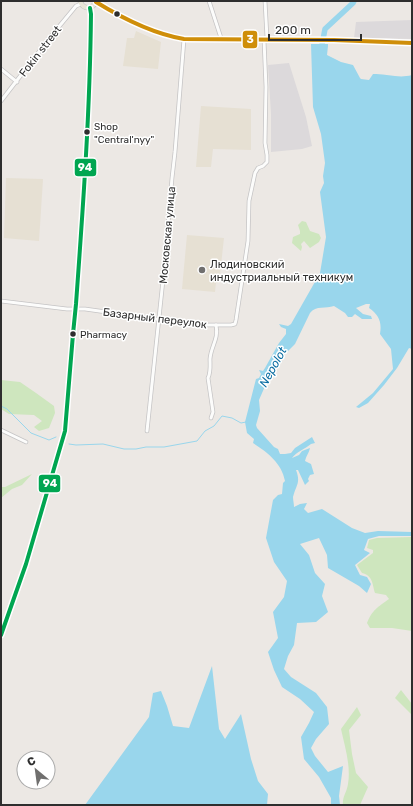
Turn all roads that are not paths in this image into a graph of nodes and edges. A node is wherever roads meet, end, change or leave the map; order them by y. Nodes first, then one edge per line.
1 (96, 1) edge
2 (209, 1) edge
3 (265, 1) edge
4 (80, 2) edge
5 (90, 8) junction
6 (184, 39) junction
7 (219, 40) junction
8 (264, 40) junction
9 (412, 43) edge
10 (1, 69) edge
11 (17, 82) junction
12 (1, 101) edge
13 (1, 301) edge
14 (76, 310) junction
15 (158, 320) junction
16 (216, 325) junction
17 (212, 418) dead end
18 (1, 430) edge
19 (146, 431) dead end
20 (26, 442) dead end
21 (1, 635) edge

1 - 5 main road
1 - 6 main road
2 - 7 street
3 - 8 street
4 - 5 main road
4 - 11 street, Fokin street
5 - 14 street
6 - 7 main road
6 - 15 street, Московская улица
7 - 8 main road
8 - 9 main road
8 - 16 street, Базарный переулок
10 - 11 street
11 - 12 street, Fokin street
13 - 14 street, Базарный переулок
14 - 15 street, Базарный переулок
14 - 21 street
15 - 16 street, Базарный переулок
15 - 19 street, Московская улица
16 - 17 street
18 - 20 street

